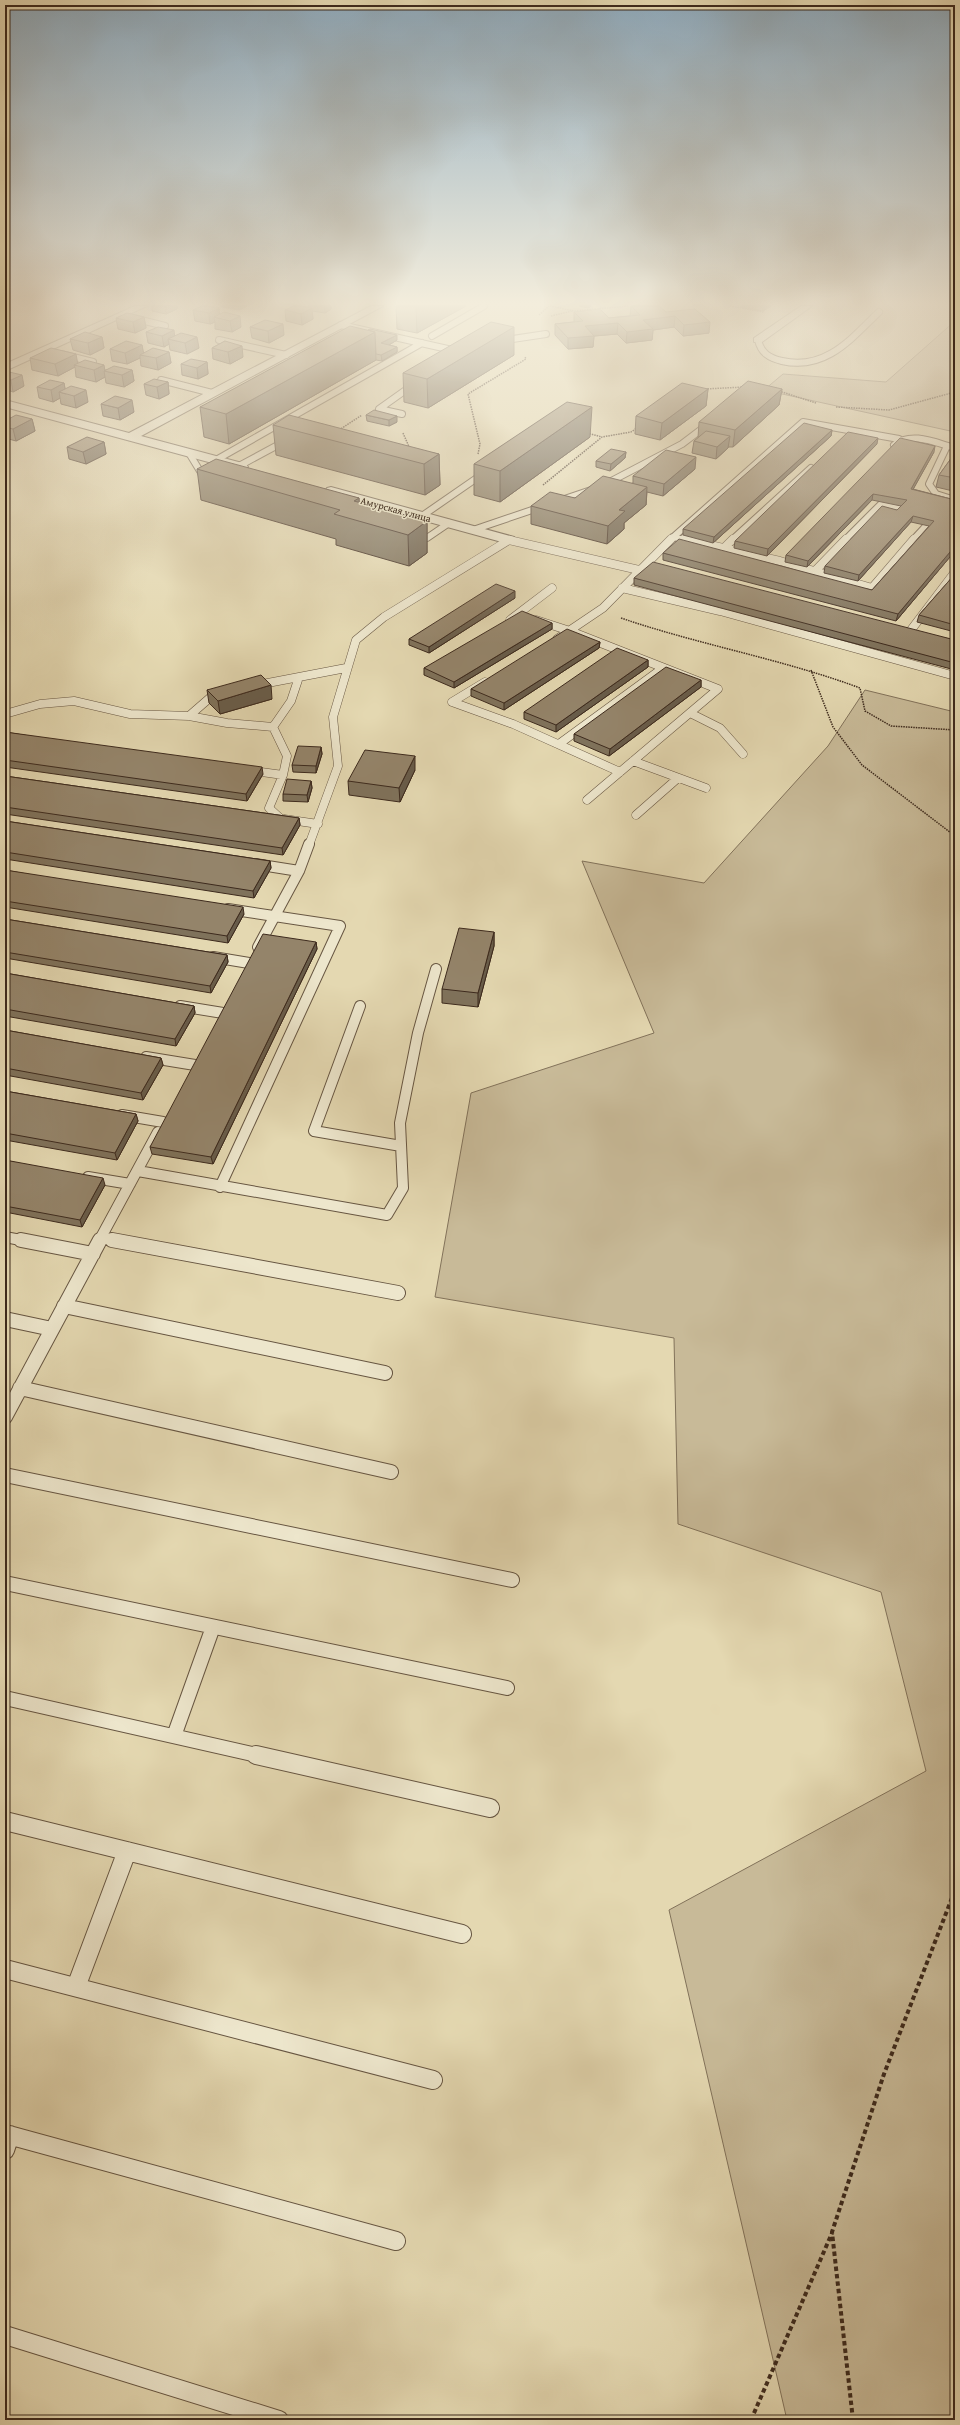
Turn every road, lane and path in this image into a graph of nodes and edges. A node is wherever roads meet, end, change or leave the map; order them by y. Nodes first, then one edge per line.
1 (64, 419) edge
2 (164, 419) edge
3 (166, 419) edge
4 (288, 419) edge
5 (355, 419) edge
6 (474, 419) edge
7 (714, 419) edge
8 (337, 431) edge
9 (582, 432) edge
10 (403, 433) dead end
11 (130, 437) junction
12 (602, 437) dead end
13 (298, 439) edge
14 (899, 439) junction
15 (947, 446) junction
16 (173, 448) junction
17 (955, 448) edge
18 (888, 450) edge
19 (412, 452) edge
20 (189, 453) junction
21 (216, 460) junction
22 (817, 462) edge
23 (239, 466) junction
24 (496, 466) edge
25 (254, 470) edge
26 (218, 480) edge
27 (471, 482) junction
28 (315, 487) edge
29 (955, 500) edge
30 (898, 507) edge
31 (422, 516) junction
32 (449, 523) junction
33 (925, 527) edge
34 (473, 530) junction
35 (405, 532) edge
36 (673, 537) junction
37 (509, 540) junction
38 (724, 548) junction
39 (639, 570) junction
40 (815, 571) junction
41 (955, 572) edge
42 (552, 588) dead end
43 (622, 588) junction
44 (600, 610) junction
45 (518, 615) junction
46 (505, 623) edge
47 (911, 630) edge
48 (570, 631) junction
49 (550, 643) edge
50 (346, 668) junction
51 (663, 668) junction
52 (810, 669) junction
53 (955, 676) edge
54 (299, 677) junction
55 (491, 678) edge
56 (690, 713) junction
57 (5, 714) edge
58 (189, 716) junction
59 (272, 727) junction
60 (955, 730) edge
61 (559, 744) junction
62 (743, 754) dead end
63 (633, 761) junction
64 (237, 769) edge
65 (620, 772) junction
66 (283, 775) junction
67 (678, 778) junction
68 (706, 788) dead end
69 (587, 800) dead end
70 (636, 815) dead end
71 (264, 816) edge
72 (280, 818) junction
73 (318, 824) junction
74 (955, 836) edge
75 (245, 863) edge
76 (299, 871) junction
77 (221, 908) edge
78 (275, 916) junction
79 (202, 956) edge
80 (249, 964) junction
81 (436, 969) dead end
82 (243, 976) edge
83 (229, 1000) edge
84 (168, 1004) edge
85 (360, 1006) dead end
86 (223, 1013) junction
87 (216, 1026) edge
88 (134, 1055) edge
89 (188, 1078) edge
90 (170, 1110) edge
91 (111, 1113) edge
92 (164, 1122) junction
93 (401, 1146) junction
94 (138, 1171) junction
95 (76, 1174) edge
96 (130, 1184) junction
97 (220, 1187) junction
98 (5, 1238) edge
99 (101, 1238) junction
100 (93, 1254) junction
101 (398, 1293) dead end
102 (64, 1306) junction
103 (5, 1319) edge
104 (52, 1329) junction
105 (385, 1373) dead end
106 (20, 1388) junction
107 (5, 1416) edge
108 (391, 1472) dead end
109 (5, 1475) edge
110 (512, 1580) dead end
111 (5, 1583) edge
112 (213, 1627) junction
113 (507, 1688) dead end
114 (5, 1698) edge
115 (174, 1736) junction
116 (490, 1808) dead end
117 (5, 1821) edge
118 (127, 1851) junction
119 (955, 1890) edge
120 (462, 1934) dead end
121 (5, 1969) edge
122 (76, 1987) junction
123 (433, 2080) dead end
124 (7, 2140) edge
125 (832, 2232) junction
126 (396, 2241) dead end
127 (5, 2335) edge
128 (279, 2420) edge
129 (751, 2420) edge
130 (853, 2420) edge

1 - 11 street
2 - 11 street
3 - 16 street
4 - 21 lane
5 - 8 path
6 - 27 path
7 - 34 lane
9 - 12 path
10 - 19 path
11 - 16 street
13 - 23 lane
14 - 15 lane
14 - 18 lane
14 - 36 lane
15 - 17 lane
15 - 29 lane
16 - 20 street
20 - 21 street
20 - 26 lane
21 - 23 street
22 - 38 lane
23 - 25 street
24 - 27 lane
27 - 31 lane
28 - 31 street, Амурская улица
30 - 40 lane
31 - 32 street, Амурская улица
32 - 34 street, Амурская улица
32 - 35 lane
33 - 40 lane
34 - 37 street, Амурская улица
36 - 38 lane
36 - 39 lane
37 - 39 lane
37 - 50 lane
38 - 40 lane
39 - 43 lane
41 - 47 lane
42 - 45 lane
43 - 44 lane
43 - 53 lane
44 - 48 lane
44 - 52 path
45 - 46 lane
45 - 48 lane
48 - 49 lane
48 - 51 lane
50 - 54 lane
50 - 73 lane
51 - 56 lane
51 - 61 lane
52 - 60 path
52 - 74 path
54 - 58 lane
54 - 59 lane
55 - 61 lane
56 - 62 lane
56 - 63 lane
57 - 58 lane
58 - 59 lane
59 - 66 lane
61 - 65 lane
63 - 65 lane
63 - 67 lane
64 - 66 lane
65 - 69 lane
66 - 72 lane
67 - 68 lane
67 - 70 lane
71 - 72 lane
72 - 73 lane
73 - 76 lane
75 - 76 lane
76 - 78 lane
77 - 78 lane
78 - 80 lane
78 - 97 lane
79 - 80 lane
80 - 82 lane
81 - 93 lane
83 - 86 lane
84 - 86 lane
85 - 93 lane
86 - 87 lane
88 - 89 lane
90 - 92 lane
91 - 92 lane
92 - 94 lane
93 - 97 lane
94 - 96 lane
94 - 97 lane
95 - 96 lane
96 - 99 lane
98 - 100 lane
99 - 100 lane
99 - 101 lane
100 - 102 lane
102 - 104 lane
102 - 105 lane
103 - 104 lane
104 - 106 lane
106 - 107 lane
106 - 108 lane
109 - 110 lane
111 - 112 lane
112 - 113 lane
112 - 115 lane
114 - 115 lane
115 - 116 lane
117 - 118 lane
118 - 120 lane
118 - 122 lane
119 - 125 path
121 - 122 lane
122 - 123 lane
124 - 126 lane
125 - 129 path
125 - 130 path
127 - 128 lane

